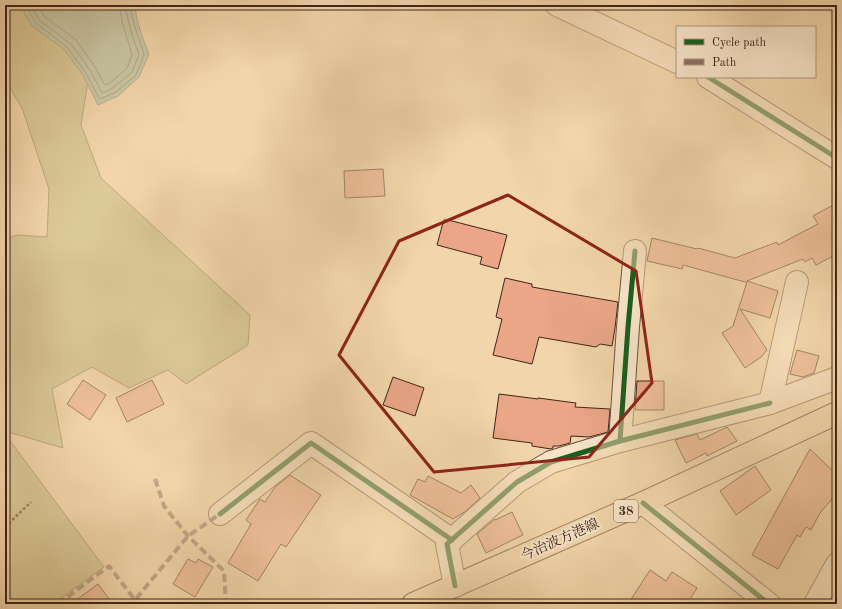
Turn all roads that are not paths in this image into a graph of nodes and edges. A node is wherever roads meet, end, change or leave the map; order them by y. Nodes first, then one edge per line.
1 (557, 5) edge
2 (676, 62) edge
3 (710, 78) edge
4 (837, 158) edge
5 (635, 251) dead end
6 (797, 282) dead end
7 (837, 378) edge
8 (770, 403) junction
9 (837, 413) edge
10 (620, 441) junction
11 (643, 503) junction
12 (220, 514) dead end
13 (452, 540) junction
14 (837, 564) edge
15 (455, 586) junction
16 (413, 604) edge
17 (769, 604) edge
18 (815, 604) edge

1 - 2 street
3 - 4 street
5 - 10 street
6 - 8 street
7 - 8 street
8 - 10 street
9 - 11 main road, 今治波方港線 / 38
10 - 13 street
11 - 15 main road, 今治波方港線 / 38
11 - 17 street
12 - 13 street
13 - 15 street
14 - 18 street
15 - 16 main road, 今治波方港線 / 38

